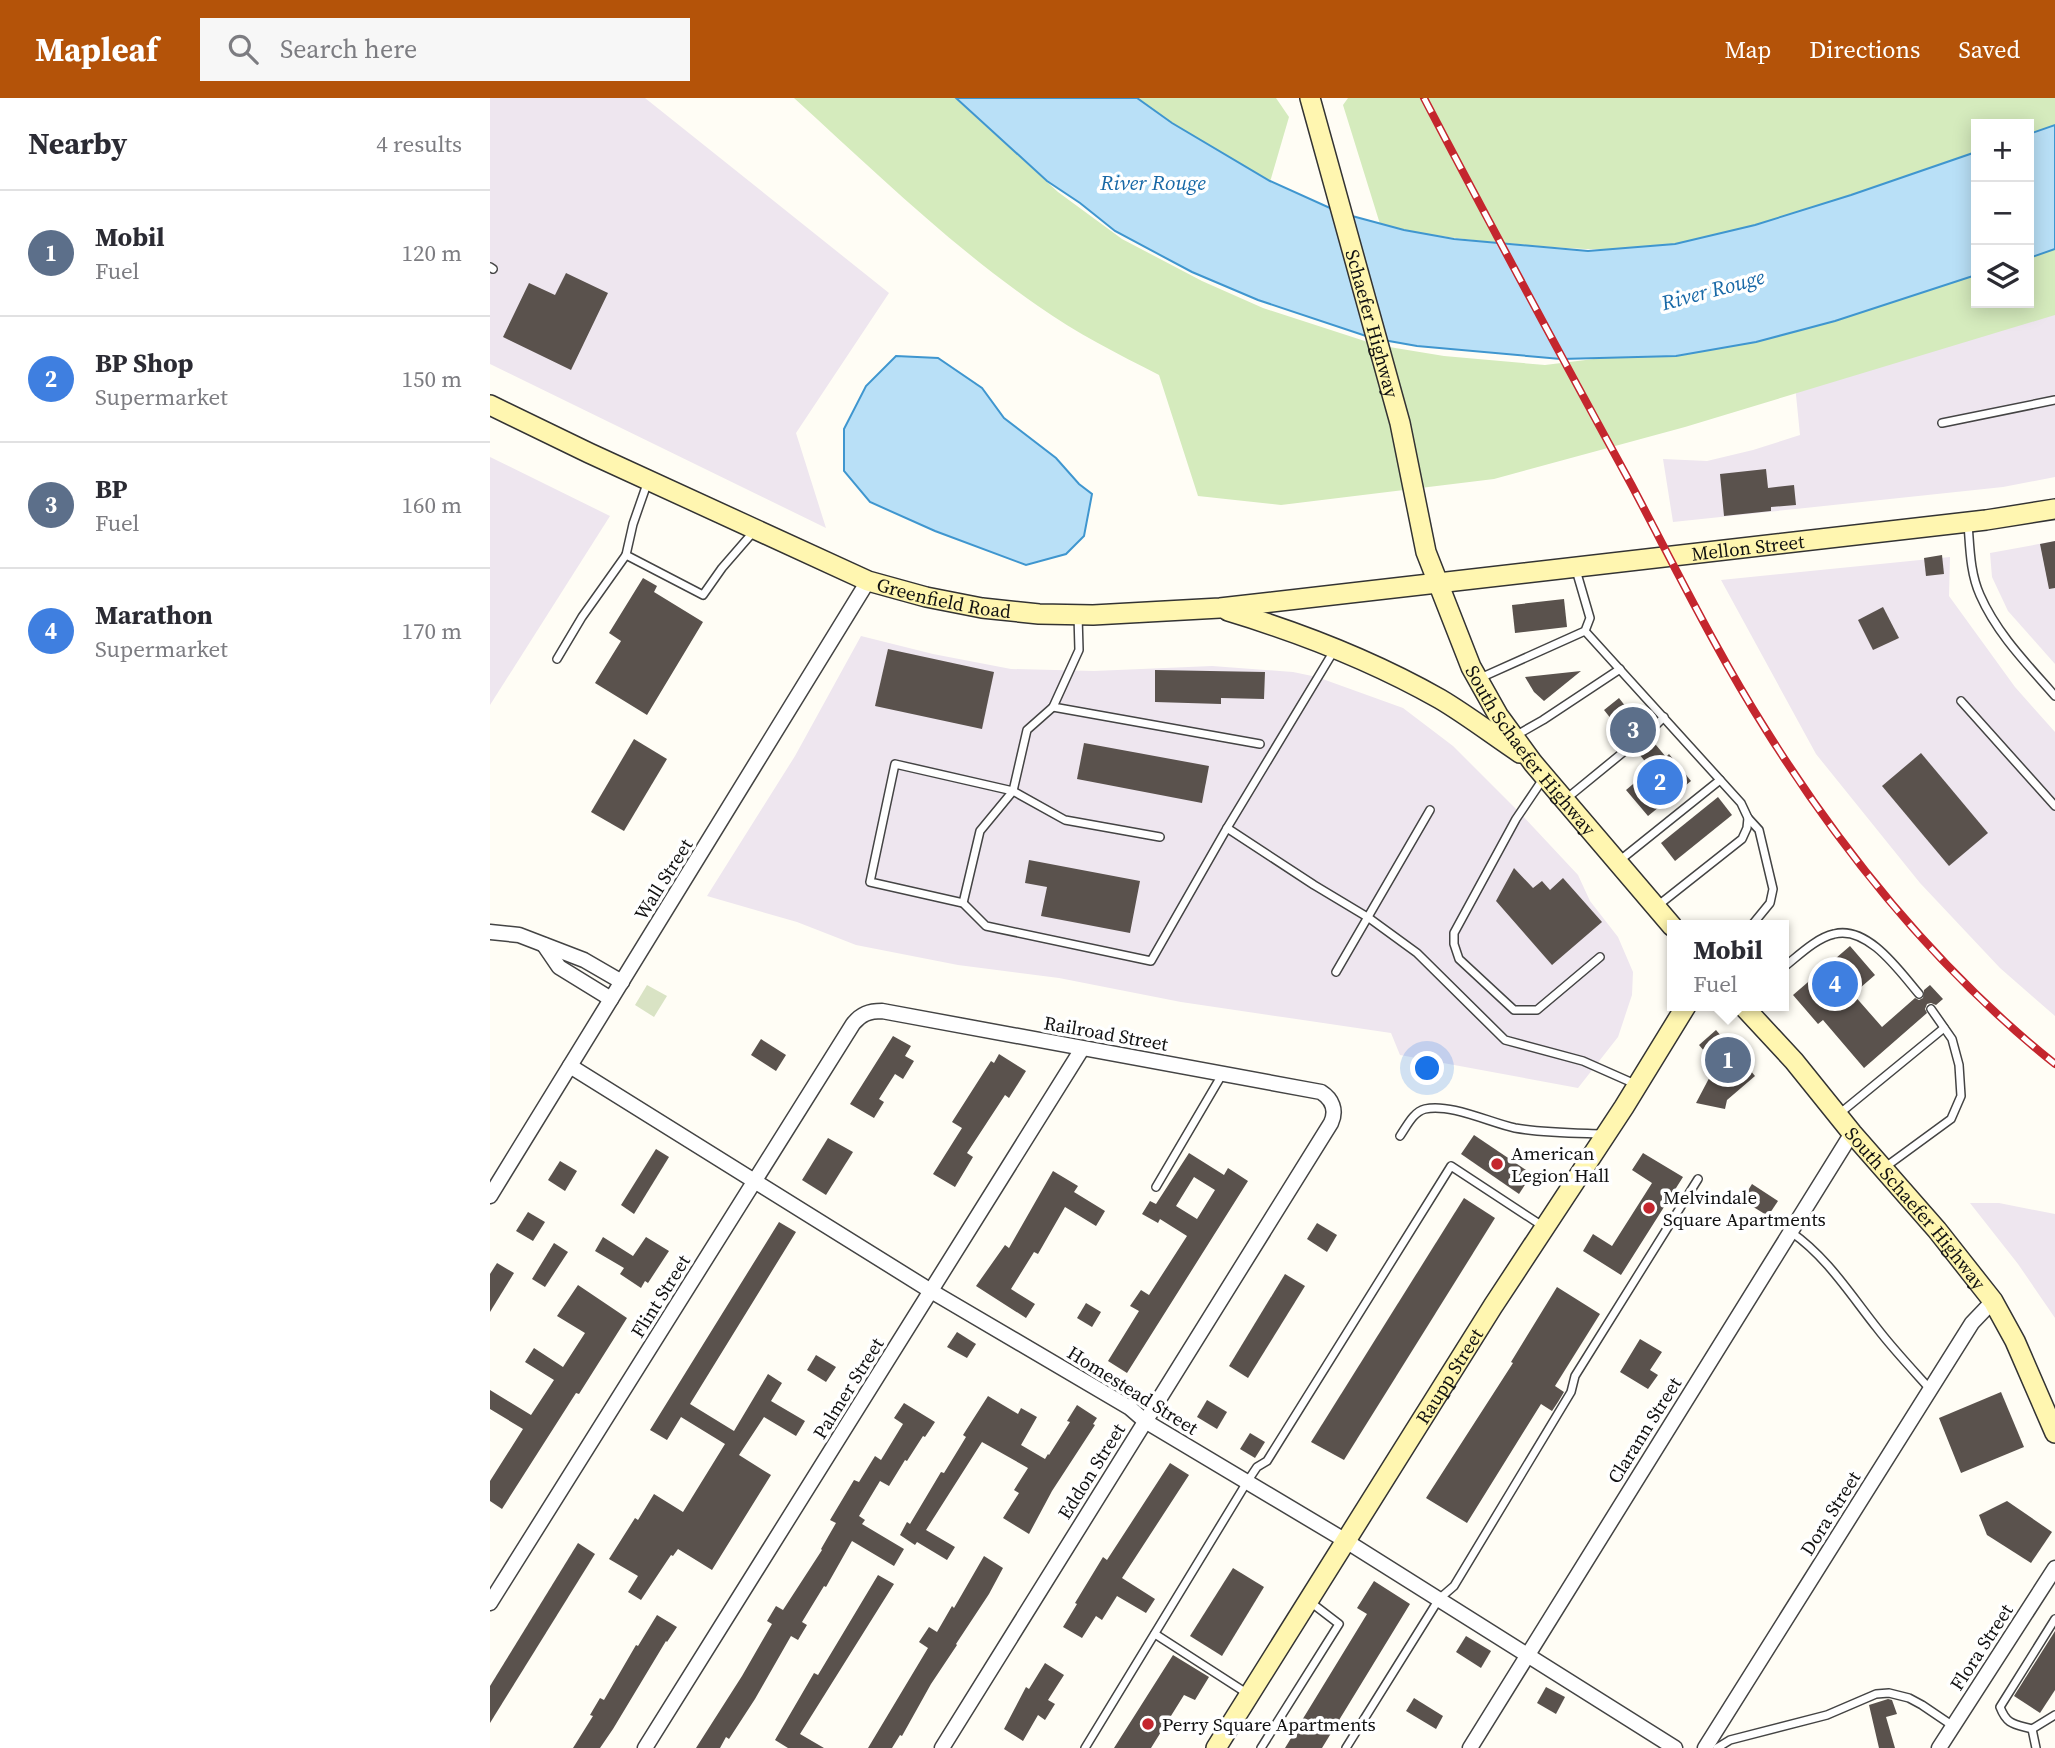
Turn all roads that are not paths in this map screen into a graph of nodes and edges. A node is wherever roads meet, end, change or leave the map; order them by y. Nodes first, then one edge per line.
1 (1310, 98) edge
2 (2055, 400) edge
3 (490, 404) edge
4 (1942, 423) dead end
5 (648, 480) junction
6 (2055, 509) edge
7 (1968, 522) junction
8 (755, 530) junction
9 (1426, 552) joint
10 (626, 555) junction
11 (1575, 566) junction
12 (868, 581) junction
13 (1438, 582) junction
14 (1220, 608) junction
15 (1078, 614) junction
16 (1585, 631) junction
17 (1335, 649) junction
18 (557, 659) dead end
19 (1620, 669) junction
20 (1478, 680) junction
21 (2055, 696) edge
22 (1961, 701) dead end
23 (1054, 707) junction
24 (1664, 718) junction
25 (1647, 734) dead end
26 (1514, 737) junction
27 (1260, 744) dead end
28 (1632, 745) dead end
29 (1539, 769) junction
30 (1720, 780) junction
31 (1013, 791) junction
32 (1565, 799) junction
33 (2055, 806) edge
34 (1430, 810) dead end
35 (1748, 818) junction
36 (1227, 828) junction
37 (1160, 837) dead end
38 (1618, 862) junction
39 (963, 904) junction
40 (1656, 908) junction
41 (1369, 918) junction
42 (1667, 920) edge
43 (1756, 920) edge
44 (490, 932) edge
45 (544, 946) junction
46 (1600, 957) dead end
47 (1789, 963) edge
48 (1336, 972) dead end
49 (622, 982) junction
50 (1919, 994) dead end
51 (611, 999) junction
52 (1931, 1009) dead end
53 (1682, 1011) edge
54 (1747, 1011) edge
55 (866, 1013) joint
56 (1944, 1028) junction
57 (1082, 1049) junction
58 (570, 1066) junction
59 (1223, 1073) junction
60 (1637, 1085) junction
61 (1333, 1106) joint
62 (1839, 1115) junction
63 (1852, 1133) junction
64 (1606, 1134) junction
65 (1400, 1136) dead end
66 (1884, 1169) junction
67 (1698, 1179) dead end
68 (754, 1182) junction
69 (1156, 1187) dead end
70 (490, 1196) edge
71 (1545, 1227) junction
72 (1791, 1232) junction
73 (931, 1291) junction
74 (1993, 1301) junction
75 (1931, 1390) junction
76 (1145, 1421) junction
77 (2055, 1433) edge
78 (1247, 1482) junction
79 (1346, 1541) junction
80 (2053, 1574) edge
81 (1439, 1599) junction
82 (1308, 1600) junction
83 (490, 1603) edge
84 (2055, 1619) edge
85 (1155, 1634) junction
86 (1527, 1654) junction
87 (1249, 1695) junction
88 (2055, 1715) edge
89 (1953, 1726) junction
90 (2032, 1728) junction
91 (645, 1748) edge
92 (942, 1748) edge
93 (1085, 1748) edge
94 (1216, 1748) edge
95 (1261, 1748) edge
96 (1346, 1748) edge
97 (1470, 1748) edge
98 (1675, 1748) edge
99 (1705, 1748) edge
100 (1717, 1748) edge
101 (1939, 1748) edge
102 (2036, 1748) edge

1 - 9 main road, Schaefer Highway
2 - 4 lane
3 - 5 main road, Greenfield Road
5 - 8 main road, Greenfield Road
5 - 10 lane
6 - 7 main road, Mellon Street
7 - 11 main road, Mellon Street
7 - 21 lane
8 - 10 lane
8 - 12 main road, Greenfield Road
9 - 13 main road, South Schaefer Highway
10 - 18 lane
11 - 13 main road, Mellon Street
11 - 16 lane
12 - 15 main road, Greenfield Road
12 - 49 street, Wall Street
13 - 14 main road, Greenfield Road
13 - 20 main road, South Schaefer Highway
14 - 15 main road, Greenfield Road
14 - 17 main road
15 - 23 lane
16 - 19 lane
16 - 20 lane
17 - 29 main road
17 - 36 lane
19 - 24 lane
19 - 26 lane
20 - 26 main road, South Schaefer Highway
22 - 33 lane
23 - 27 lane
23 - 31 lane
24 - 25 lane
24 - 30 lane
26 - 29 main road, South Schaefer Highway
28 - 32 lane
29 - 32 main road, South Schaefer Highway
29 - 46 lane
30 - 35 lane
30 - 38 lane
31 - 37 lane
31 - 39 lane
31 - 39 lane
32 - 38 main road, South Schaefer Highway
34 - 41 lane
35 - 40 lane
35 - 43 lane
36 - 39 lane
36 - 41 lane
38 - 40 main road, South Schaefer Highway
40 - 42 main road, South Schaefer Highway
41 - 48 lane
41 - 60 lane
44 - 45 street
45 - 49 street
45 - 51 street
47 - 50 lane
49 - 51 street, Wall Street
51 - 58 street, Wall Street
52 - 56 lane
53 - 60 main road, Raupp Street
54 - 62 main road, South Schaefer Highway
55 - 57 street, Railroad Street
55 - 68 street, Flint Street
56 - 62 lane
56 - 66 lane
57 - 59 street, Railroad Street
57 - 73 street, Palmer Street
58 - 68 street, Homestead Street
58 - 70 street, Wall Street
59 - 61 street, Railroad Street
59 - 69 lane
60 - 64 main road, Raupp Street
61 - 76 street, Eddon Street
62 - 63 main road, South Schaefer Highway
63 - 66 main road, South Schaefer Highway
63 - 72 street, Clarann Street
64 - 65 lane
64 - 71 main road, Raupp Street
66 - 74 main road, South Schaefer Highway
67 - 81 lane
68 - 73 street, Homestead Street
68 - 83 street, Flint Street
71 - 78 lane
71 - 79 main road, Raupp Street
72 - 75 lane
72 - 86 street, Clarann Street
73 - 76 street, Homestead Street
73 - 91 street, Palmer Street
74 - 75 street, Dora Street
74 - 77 main road, South Schaefer Highway
75 - 99 street, Dora Street
76 - 78 street, Homestead Street
76 - 92 street, Eddon Street
78 - 79 street, Homestead Street
78 - 85 lane
79 - 81 street, Homestead Street
79 - 82 main road, Raupp Street
80 - 89 street, Flora Street
81 - 86 street, Homestead Street
81 - 96 lane
82 - 87 main road, Raupp Street
82 - 95 lane
84 - 90 lane
85 - 87 lane
85 - 93 lane
86 - 97 street, Clarann Street
86 - 98 street, Homestead Street
87 - 94 main road, Raupp Street
88 - 90 lane
89 - 100 lane
89 - 101 street, Flora Street
90 - 102 lane

